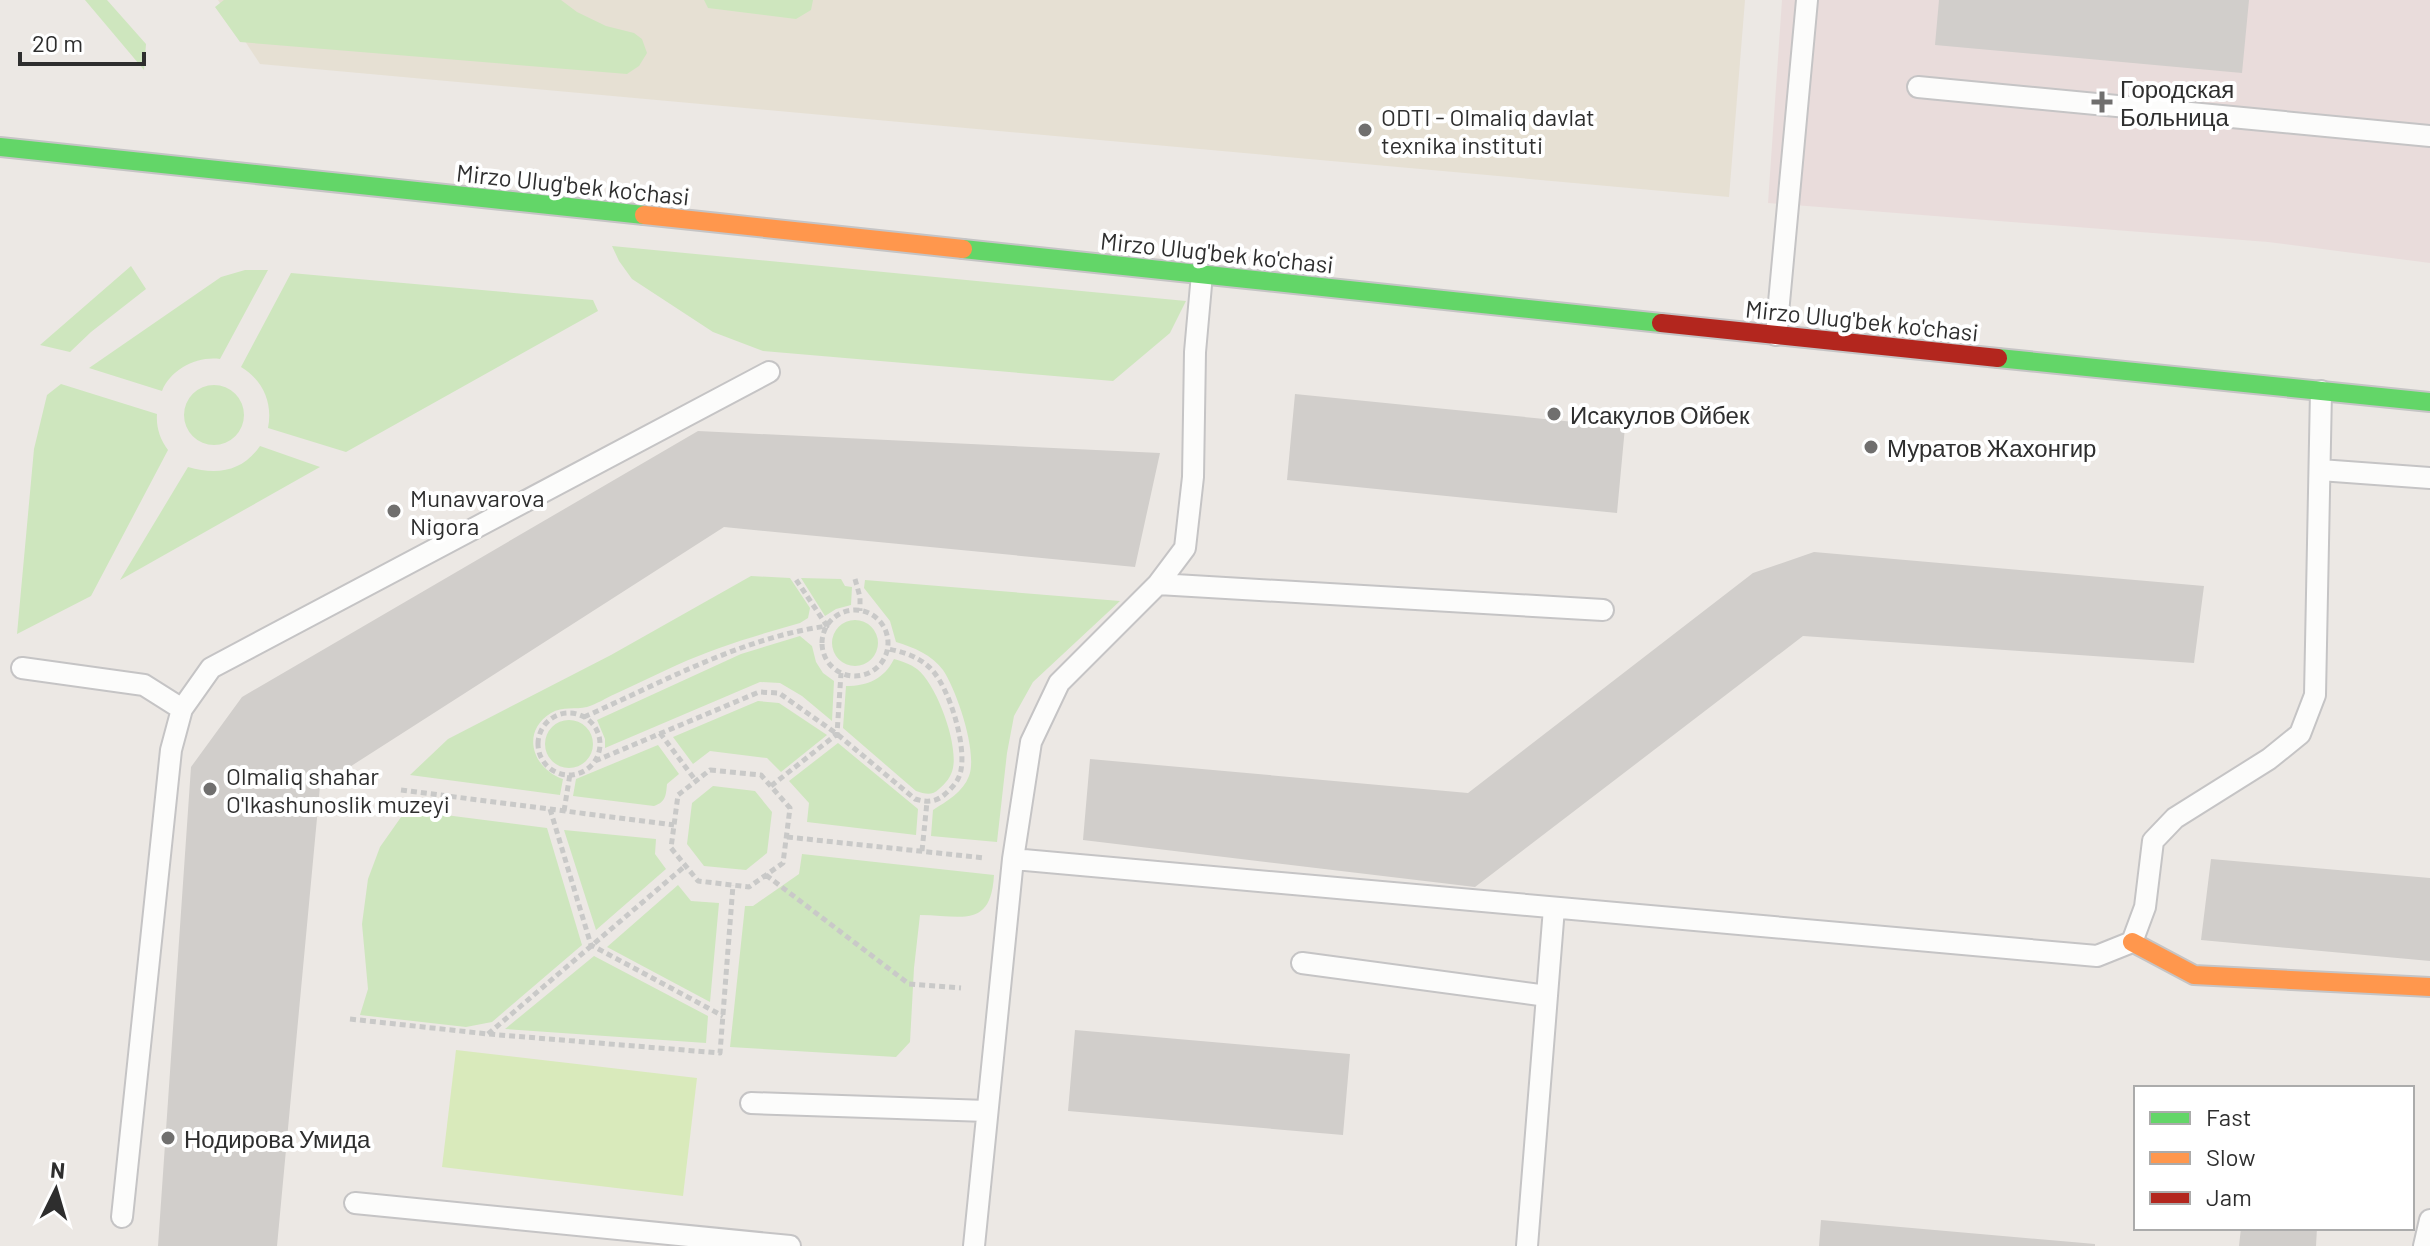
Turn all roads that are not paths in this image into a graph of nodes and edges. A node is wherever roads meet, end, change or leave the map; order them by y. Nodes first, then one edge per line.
1 (1807, 0) edge
2 (1918, 87) dead end
3 (2430, 136) edge
4 (0, 147) edge
5 (1202, 274) junction
6 (1776, 335) junction
7 (769, 372) dead end
8 (2321, 391) junction
9 (2430, 402) edge
10 (2320, 470) junction
11 (2430, 478) edge
12 (1158, 584) junction
13 (1603, 610) dead end
14 (22, 668) dead end
15 (182, 709) junction
16 (1013, 859) junction
17 (1554, 908) junction
18 (2132, 942) junction
19 (1302, 963) dead end
20 (2430, 987) edge
21 (1547, 996) junction
22 (751, 1103) dead end
23 (987, 1111) junction
24 (355, 1203) dead end
25 (122, 1217) dead end
26 (2430, 1220) edge
27 (790, 1246) edge
28 (974, 1246) edge
29 (1527, 1246) edge
30 (2424, 1246) edge

1 - 6 lane
2 - 3 lane
4 - 5 main road, Mirzo Ulug'bek ko'chasi
5 - 6 main road, Mirzo Ulug'bek ko'chasi
5 - 12 lane
6 - 8 main road, Mirzo Ulug'bek ko'chasi
7 - 15 lane
8 - 9 main road, Mirzo Ulug'bek ko'chasi
8 - 10 lane
10 - 11 lane
10 - 18 lane
12 - 13 lane
12 - 16 lane
14 - 15 lane
15 - 25 lane
16 - 17 lane
16 - 23 lane
17 - 18 lane
17 - 21 lane
18 - 20 main road
19 - 21 lane
21 - 29 lane
22 - 23 lane
23 - 28 lane
24 - 27 lane
26 - 30 lane

